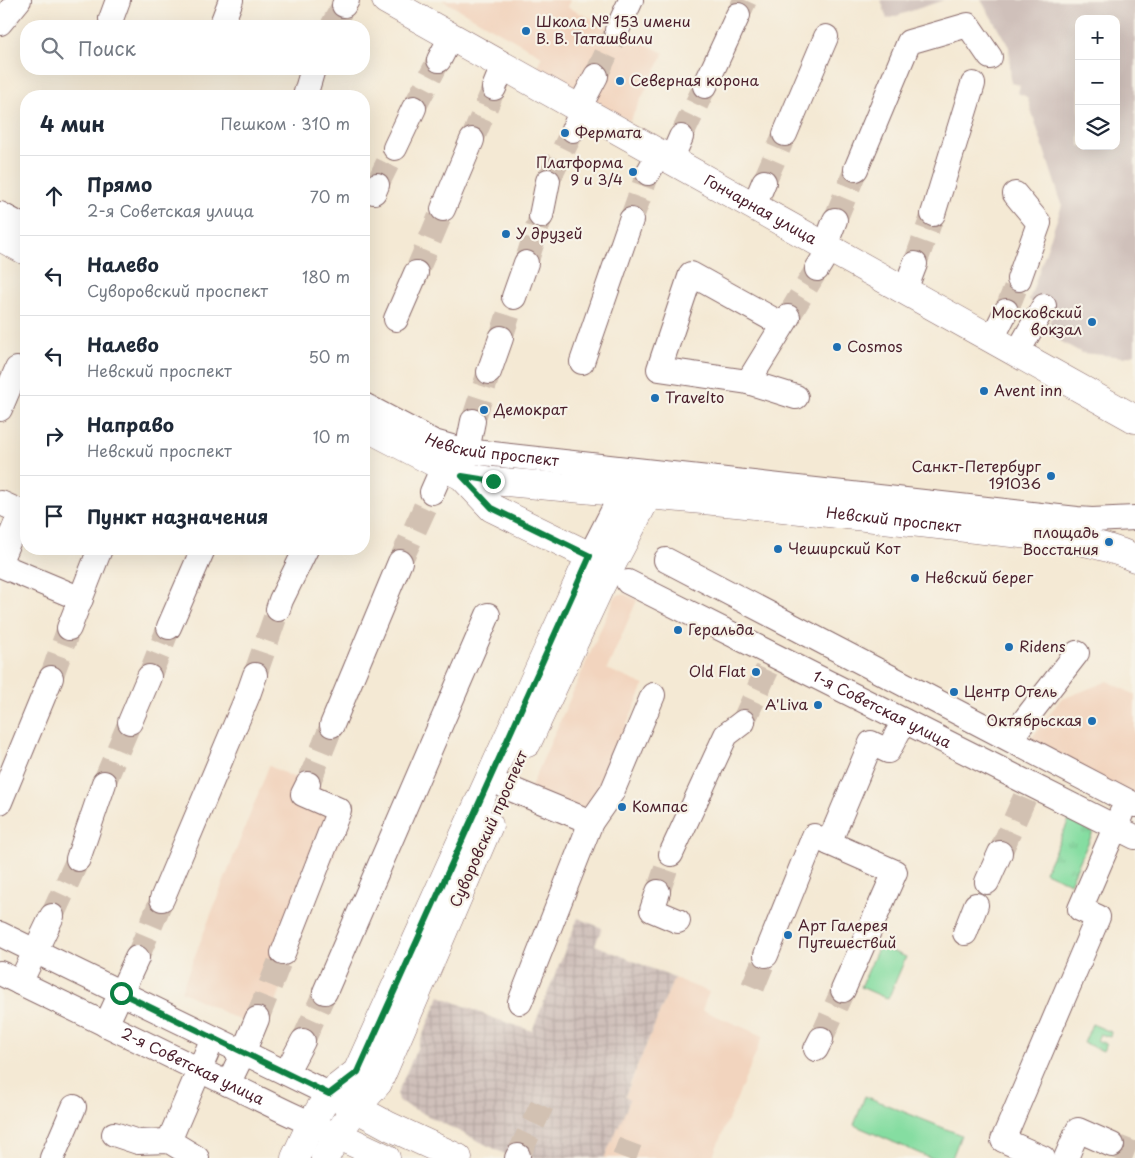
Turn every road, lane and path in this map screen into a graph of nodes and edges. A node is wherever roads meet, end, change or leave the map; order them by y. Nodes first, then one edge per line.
1 (19, 0) edge
2 (231, 0) edge
3 (386, 0) edge
4 (630, 0) edge
5 (738, 15) tunnel mouth
6 (223, 20) edge
7 (0, 23) edge
8 (617, 30) tunnel mouth
9 (826, 37) dead end
10 (990, 57) dead end
11 (311, 75) edge
12 (596, 76) tunnel mouth
13 (973, 84) dead end
14 (705, 86) tunnel mouth
15 (307, 90) edge
16 (414, 108) tunnel mouth
17 (578, 116) junction
18 (785, 134) tunnel mouth
19 (472, 140) tunnel mouth
20 (396, 148) tunnel mouth
21 (856, 169) tunnel mouth
22 (548, 181) tunnel mouth
23 (1015, 194) dead end
24 (443, 209) tunnel mouth
25 (0, 214) edge
26 (933, 214) tunnel mouth
27 (541, 216) tunnel mouth
28 (631, 220) tunnel mouth
29 (836, 220) tunnel mouth
30 (20, 241) edge
31 (824, 255) junction
32 (526, 263) tunnel mouth
33 (915, 264) tunnel mouth
34 (416, 273) tunnel mouth
35 (1018, 279) tunnel mouth
36 (905, 290) junction
37 (514, 297) tunnel mouth
38 (1044, 306) dead end
39 (1006, 311) tunnel mouth
40 (396, 320) dead end
41 (501, 338) tunnel mouth
42 (992, 339) junction
43 (1017, 353) junction
44 (582, 362) dead end
45 (17, 369) dead end
46 (490, 372) tunnel mouth
47 (748, 382) junction
48 (796, 397) dead end
49 (0, 409) edge
50 (1135, 418) edge
51 (473, 421) tunnel mouth
52 (370, 425) edge
53 (457, 465) junction
54 (642, 487) junction
55 (432, 492) tunnel mouth
56 (1, 503) dead end
57 (20, 512) edge
58 (20, 514) edge
59 (1135, 518) edge
60 (98, 555) edge
61 (200, 555) edge
62 (303, 555) edge
63 (590, 556) junction
64 (1135, 558) edge
65 (666, 560) dead end
66 (400, 562) tunnel mouth
67 (0, 563) edge
68 (628, 582) dead end
69 (81, 599) junction
70 (278, 609) tunnel mouth
71 (488, 615) dead end
72 (777, 618) junction
73 (169, 627) tunnel mouth
74 (69, 628) tunnel mouth
75 (1077, 654) dead end
76 (767, 658) junction
77 (255, 675) tunnel mouth
78 (149, 676) tunnel mouth
79 (51, 678) tunnel mouth
80 (653, 695) dead end
81 (904, 721) junction
82 (130, 722) tunnel mouth
83 (743, 722) tunnel mouth
84 (332, 725) tunnel mouth
85 (1010, 739) junction
86 (1043, 757) junction
87 (104, 783) tunnel mouth
88 (308, 784) dead end
89 (506, 788) junction
90 (1027, 791) junction
91 (0, 802) edge
92 (1131, 803) edge
93 (591, 822) junction
94 (1125, 832) edge
95 (829, 843) junction
96 (1000, 853) tunnel mouth
97 (672, 854) tunnel mouth
98 (78, 859) tunnel mouth
99 (987, 882) dead end
100 (658, 892) tunnel mouth
101 (162, 899) tunnel mouth
102 (976, 905) dead end
103 (52, 916) tunnel mouth
104 (678, 921) dead end
105 (965, 933) dead end
106 (0, 934) edge
107 (35, 951) junction
108 (283, 954) tunnel mouth
109 (766, 955) tunnel mouth
110 (137, 958) tunnel mouth
111 (10, 978) edge
112 (844, 990) tunnel mouth
113 (325, 992) tunnel mouth
114 (121, 993) junction
115 (520, 1002) dead end
116 (257, 1019) tunnel mouth
117 (106, 1025) junction
118 (213, 1038) junction
119 (303, 1041) tunnel mouth
120 (244, 1053) junction
121 (199, 1070) junction
122 (286, 1073) junction
123 (228, 1084) junction
124 (329, 1094) junction
125 (74, 1107) dead end
126 (356, 1108) junction
127 (311, 1124) junction
128 (114, 1134) dead end
129 (169, 1141) junction
130 (1112, 1145) tunnel mouth
131 (331, 1147) edge
132 (52, 1158) edge
133 (197, 1158) edge
134 (295, 1158) edge
135 (386, 1158) edge
136 (458, 1158) edge
137 (1043, 1158) edge
138 (1066, 1158) edge

1 - 7 street
2 - 6 street
3 - 17 main road, Гончарная улица
4 - 8 street
5 - 14 street
9 - 18 street
10 - 21 street
11 - 15 street
12 - 17 street
13 - 26 street
16 - 20 street
17 - 31 main road, Гончарная улица
19 - 24 street
22 - 27 street
23 - 35 street
25 - 30 street
28 - 44 street
29 - 31 street
31 - 36 main road, Гончарная улица
32 - 37 street
33 - 36 street
34 - 40 street
36 - 42 main road, Гончарная улица
38 - 43 street
39 - 42 street
41 - 46 street
42 - 43 main road, Гончарная улица
43 - 50 main road, Гончарная улица
45 - 49 street
47 - 47 street
47 - 48 street
51 - 53 street
52 - 53 main road, Невский проспект
53 - 54 street, Невский проспект
53 - 54 main road, Невский проспект
53 - 55 street
53 - 63 main road, Невский проспект
54 - 59 street, Невский проспект
54 - 63 street, Суворовский проспект
54 - 64 main road, Невский проспект
54 - 89 main road, Суворовский проспект
56 - 57 street
58 - 67 street
60 - 69 street
61 - 73 street
62 - 70 street
63 - 124 main road, Суворовский проспект
65 - 72 street
66 - 84 street
67 - 69 street
68 - 76 street, 1-я Советская улица
69 - 74 street
71 - 113 street
72 - 76 street
72 - 85 street
75 - 85 street
76 - 81 street, 1-я Советская улица
77 - 101 street
78 - 82 street
79 - 91 street
80 - 93 street
81 - 90 street, 1-я Советская улица
81 - 95 street
83 - 97 street
85 - 86 street
86 - 90 street
86 - 92 street
87 - 98 street
88 - 108 street
89 - 93 street
89 - 126 main road, Суворовский проспект
90 - 94 street, 1-я Советская улица
92 - 94 street
93 - 115 street
94 - 137 street
95 - 109 street
95 - 112 street
96 - 99 street
100 - 104 street
102 - 105 street
103 - 107 street
106 - 107 street
107 - 111 street
107 - 114 street
110 - 114 street
111 - 117 street, 2-я Советская улица
114 - 117 street
114 - 118 street
116 - 120 street
117 - 121 street, 2-я Советская улица
118 - 120 street
118 - 121 street
119 - 122 street
120 - 122 street
120 - 123 street
121 - 123 street, 2-я Советская улица
121 - 129 street
122 - 124 street
123 - 127 street, 2-я Советская улица
124 - 126 main road
124 - 127 main road, Суворовский проспект
125 - 132 street
126 - 131 main road, Суворовский проспект
126 - 136 main road
127 - 131 street, 2-я Советская улица
127 - 134 main road, Суворовский проспект
128 - 129 street
129 - 133 street
130 - 138 street
131 - 135 main road, 2-я Советская улица

